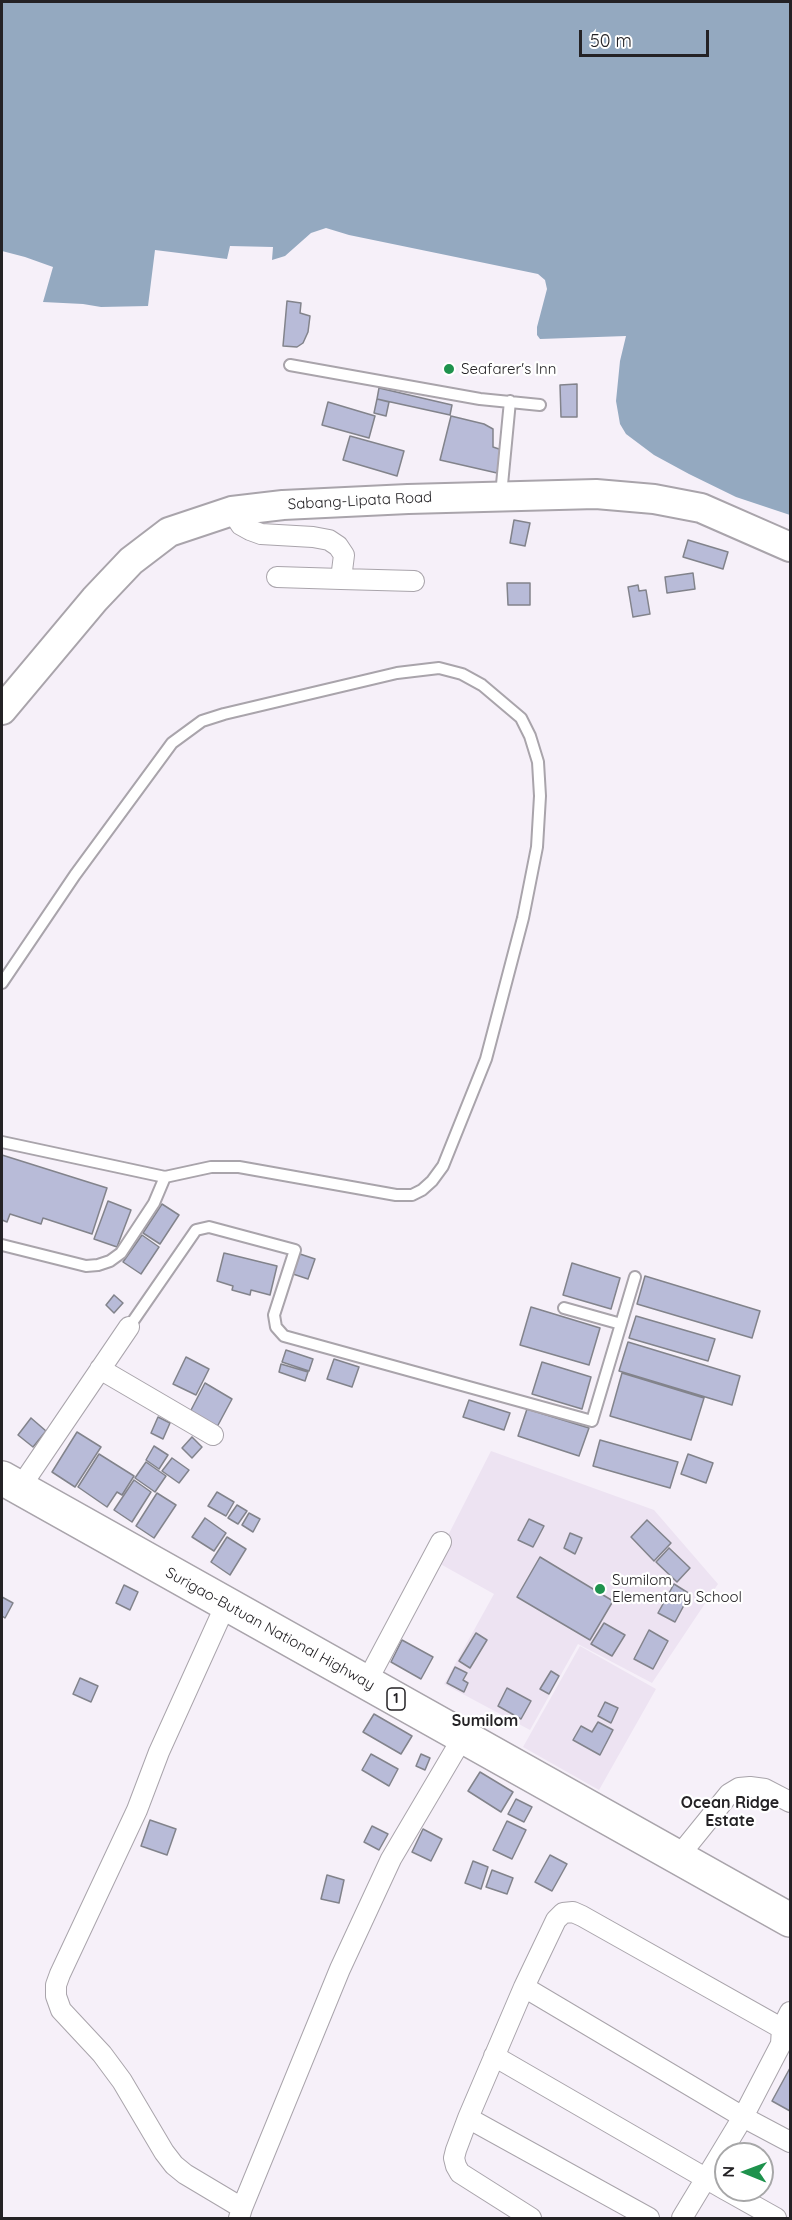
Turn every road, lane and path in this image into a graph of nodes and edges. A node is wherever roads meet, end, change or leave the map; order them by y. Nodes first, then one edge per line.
1 (290, 364) dead end
2 (510, 401) junction
3 (540, 405) dead end
4 (501, 496) junction
5 (232, 511) junction
6 (790, 547) edge
7 (277, 577) dead end
8 (341, 579) junction
9 (414, 581) dead end
10 (2, 710) edge
11 (2, 983) edge
12 (2, 1142) edge
13 (165, 1177) junction
14 (2, 1245) edge
15 (634, 1277) dead end
16 (564, 1308) dead end
17 (621, 1324) junction
18 (129, 1327) joint
19 (100, 1369) junction
20 (213, 1435) dead end
21 (10, 1483) edge
22 (441, 1542) dead end
23 (226, 1604) junction
24 (366, 1683) junction
25 (463, 1737) junction
26 (790, 1802) edge
27 (678, 1857) junction
28 (790, 1920) edge
29 (524, 1987) junction
30 (787, 2031) edge
31 (494, 2055) junction
32 (743, 2117) junction
33 (468, 2118) junction
34 (790, 2142) edge
35 (705, 2178) junction
36 (714, 2183) edge
37 (747, 2202) edge
38 (240, 2213) edge
39 (531, 2218) edge
40 (649, 2218) edge
41 (682, 2218) edge
42 (776, 2218) edge

1 - 2 lane
2 - 3 lane
2 - 4 lane
4 - 5 main road, Sabang-Lipata Road
4 - 6 main road, Sabang-Lipata Road
5 - 8 street
5 - 10 main road, Sabang-Lipata Road
7 - 8 street
8 - 9 street
11 - 13 lane
12 - 13 lane
13 - 14 lane
15 - 17 lane
16 - 17 lane
17 - 18 lane
18 - 19 street
19 - 20 street
19 - 21 street
21 - 23 highway, Surigao-Butuan National Highway / 1
22 - 24 street
23 - 24 highway, Surigao-Butuan National Highway / 1
23 - 38 street
24 - 25 highway, Surigao-Butuan National Highway / 1
25 - 27 highway, Surigao-Butuan National Highway / 1
25 - 38 street
26 - 27 street
27 - 28 highway, Surigao-Butuan National Highway / 1
29 - 30 street
29 - 31 street
29 - 32 street
30 - 32 street
31 - 33 street
31 - 35 street
32 - 34 street
32 - 35 street
33 - 39 street
33 - 40 street
35 - 36 street
35 - 41 street
37 - 42 street

